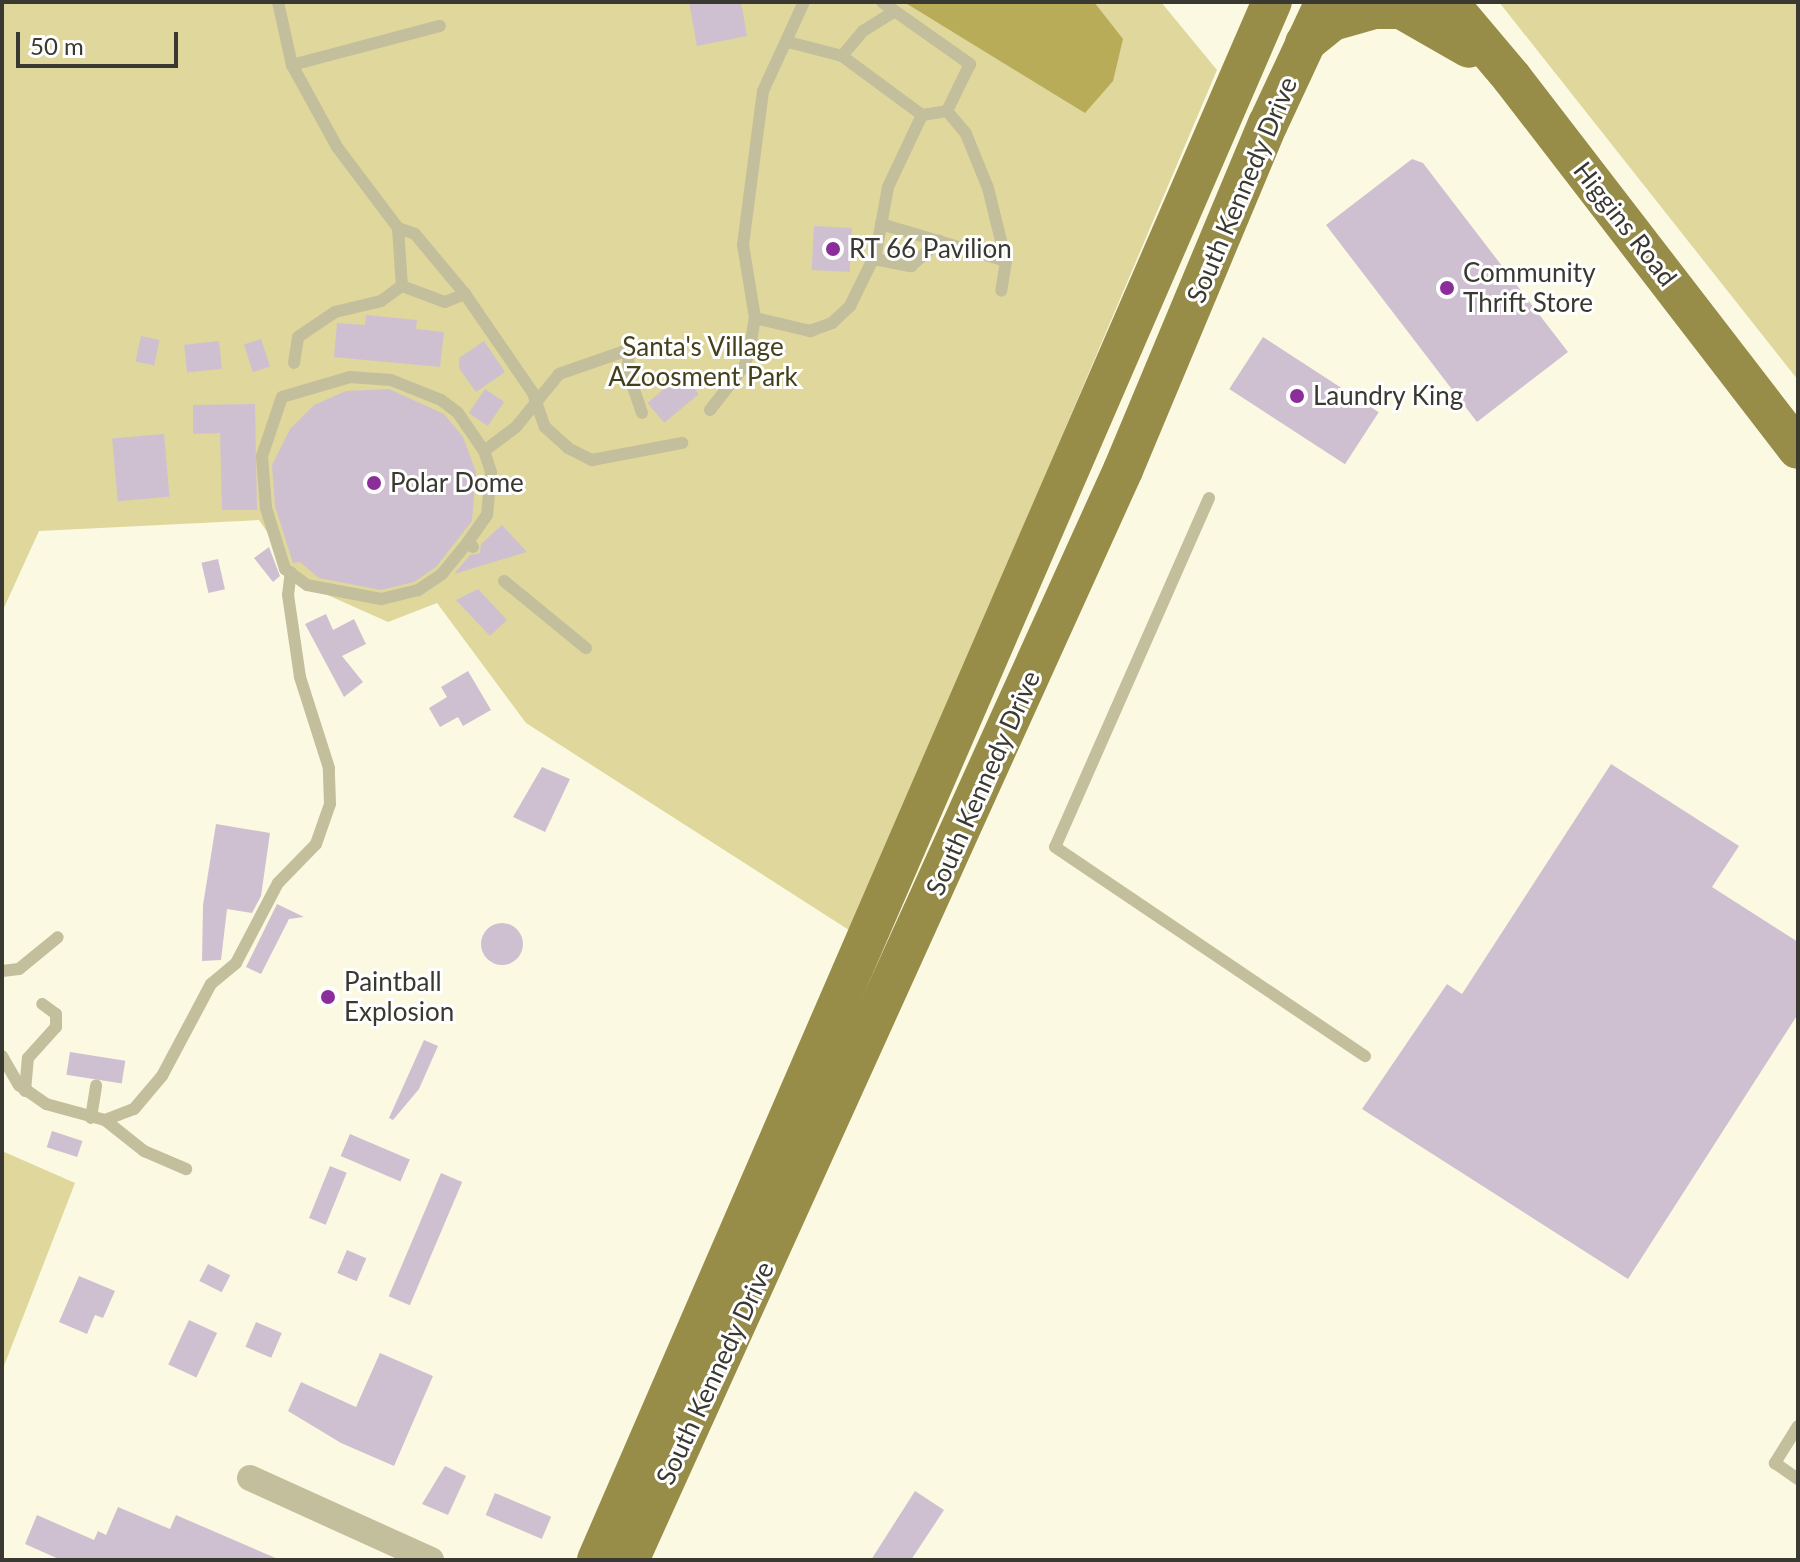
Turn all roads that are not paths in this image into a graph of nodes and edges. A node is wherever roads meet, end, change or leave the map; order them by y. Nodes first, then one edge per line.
1 (278, 2) edge
2 (804, 2) edge
3 (882, 2) edge
4 (1272, 2) edge
5 (1325, 2) edge
6 (1448, 2) edge
7 (893, 12) junction
8 (440, 26) dead end
9 (788, 42) junction
10 (1305, 43) junction
11 (842, 56) junction
12 (292, 65) junction
13 (1512, 78) junction
14 (947, 111) junction
15 (922, 115) junction
16 (881, 224) junction
17 (398, 228) junction
18 (939, 241) junction
19 (874, 259) junction
20 (1006, 261) junction
21 (402, 286) junction
22 (1001, 291) dead end
23 (465, 294) junction
24 (755, 318) junction
25 (294, 363) dead end
26 (536, 403) junction
27 (710, 410) dead end
28 (642, 413) dead end
29 (682, 443) dead end
30 (1798, 449) edge
31 (484, 451) junction
32 (1209, 498) dead end
33 (291, 572) junction
34 (504, 581) dead end
35 (586, 648) dead end
36 (58, 937) dead end
37 (2, 971) edge
38 (42, 1004) dead end
39 (2, 1056) edge
40 (1365, 1056) dead end
41 (96, 1085) dead end
42 (25, 1091) junction
43 (91, 1118) junction
44 (105, 1120) junction
45 (186, 1169) dead end
46 (773, 1248) junction
47 (724, 1258) junction
48 (1798, 1426) edge
49 (250, 1478) dead end
50 (1798, 1479) edge
51 (431, 1560) edge
52 (597, 1560) edge
53 (629, 1560) edge

1 - 12 lane
2 - 9 lane
3 - 7 lane
4 - 47 main road, South Kennedy Drive
5 - 10 main road, South Kennedy Drive
6 - 13 main road, Higgins Road
7 - 11 lane
7 - 14 lane
8 - 12 lane
9 - 11 lane
9 - 24 lane
10 - 13 main road
10 - 46 main road, South Kennedy Drive
11 - 15 lane
12 - 17 lane
13 - 30 main road, Higgins Road
14 - 15 lane
14 - 20 lane
15 - 16 lane
16 - 18 lane
16 - 19 lane
17 - 21 lane
17 - 23 lane
18 - 19 lane
18 - 20 lane
19 - 24 lane
20 - 22 lane
21 - 23 lane
21 - 25 lane
23 - 26 lane
24 - 27 lane
26 - 28 lane
26 - 29 lane
26 - 31 lane
31 - 33 lane
31 - 33 lane
32 - 40 lane
33 - 44 lane
34 - 35 lane
36 - 37 lane
38 - 42 lane
39 - 42 lane
41 - 43 lane
42 - 43 lane
43 - 44 lane
44 - 45 lane
46 - 47 lane
46 - 53 main road, South Kennedy Drive
47 - 52 main road, South Kennedy Drive
48 - 50 lane
49 - 51 street

